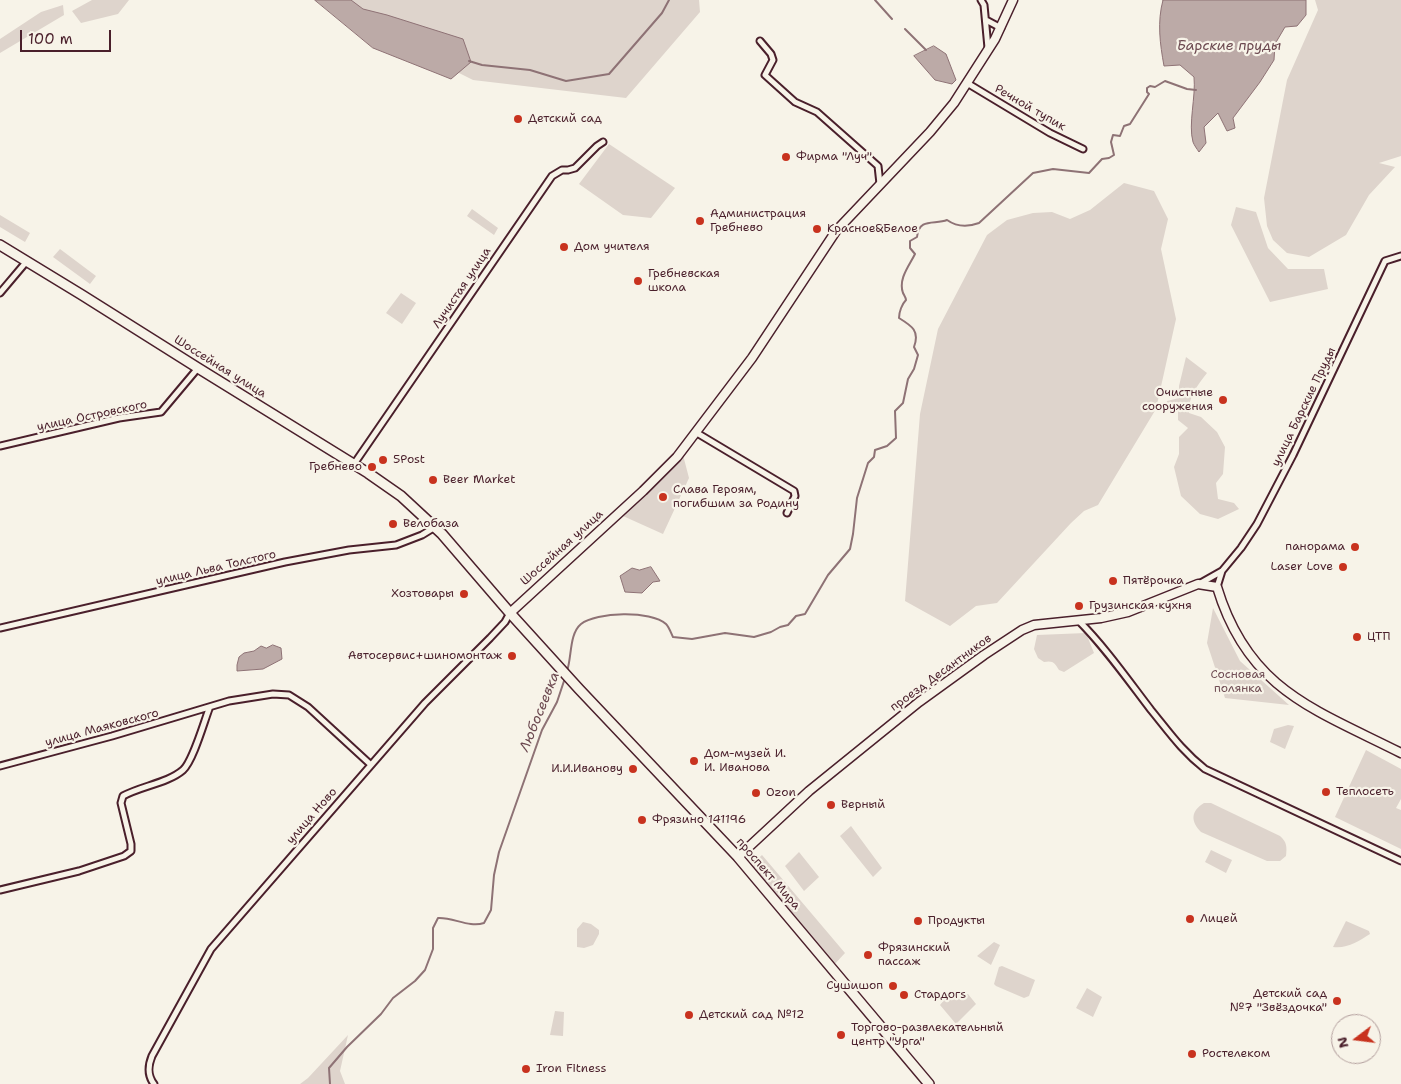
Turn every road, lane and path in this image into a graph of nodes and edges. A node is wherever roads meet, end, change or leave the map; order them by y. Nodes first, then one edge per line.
1 (981, 0) edge
2 (1013, 0) edge
3 (986, 20) junction
4 (1000, 28) junction
5 (760, 41) dead end
6 (988, 50) junction
7 (968, 83) junction
8 (603, 142) dead end
9 (1083, 149) dead end
10 (880, 184) junction
11 (0, 245) edge
12 (1401, 256) edge
13 (27, 261) junction
14 (0, 292) edge
15 (198, 368) junction
16 (697, 432) junction
17 (0, 446) edge
18 (354, 464) junction
19 (787, 513) dead end
20 (435, 527) junction
21 (1222, 571) junction
22 (1198, 584) junction
23 (1217, 587) junction
24 (510, 613) junction
25 (1078, 620) junction
26 (0, 628) edge
27 (209, 709) junction
28 (1401, 753) edge
29 (370, 764) junction
30 (0, 766) edge
31 (738, 857) junction
32 (1401, 861) edge
33 (0, 890) edge
34 (154, 1084) edge
35 (928, 1084) edge

1 - 3 street
2 - 4 street, Шоссейная улица
3 - 4 street
3 - 6 street
4 - 6 street, Шоссейная улица
5 - 10 street
6 - 7 street, Шоссейная улица
7 - 9 street, Речной тупик
7 - 10 street, Шоссейная улица
8 - 18 street, Лучистая улица
10 - 16 street, Шоссейная улица
11 - 13 main road, Шоссейная улица
12 - 21 street, улица Барские Пруды
13 - 14 street
13 - 15 main road, Шоссейная улица
15 - 17 street, улица Островского
15 - 18 main road, Шоссейная улица
16 - 19 street
16 - 24 street, Шоссейная улица
18 - 20 main road, Шоссейная улица
20 - 24 main road, Шоссейная улица
20 - 26 street, улица Льва Толстого
21 - 22 street
21 - 23 street
22 - 23 street
22 - 25 street, проезд Десантников
23 - 28 street
24 - 29 street, улица Ново
24 - 31 main road, проспект Мира
25 - 31 street, проезд Десантников
25 - 32 street
27 - 29 street, улица Маяковского
27 - 30 street, улица Маяковского
27 - 33 street
29 - 34 street, улица Ново
31 - 35 main road, проспект Мира

